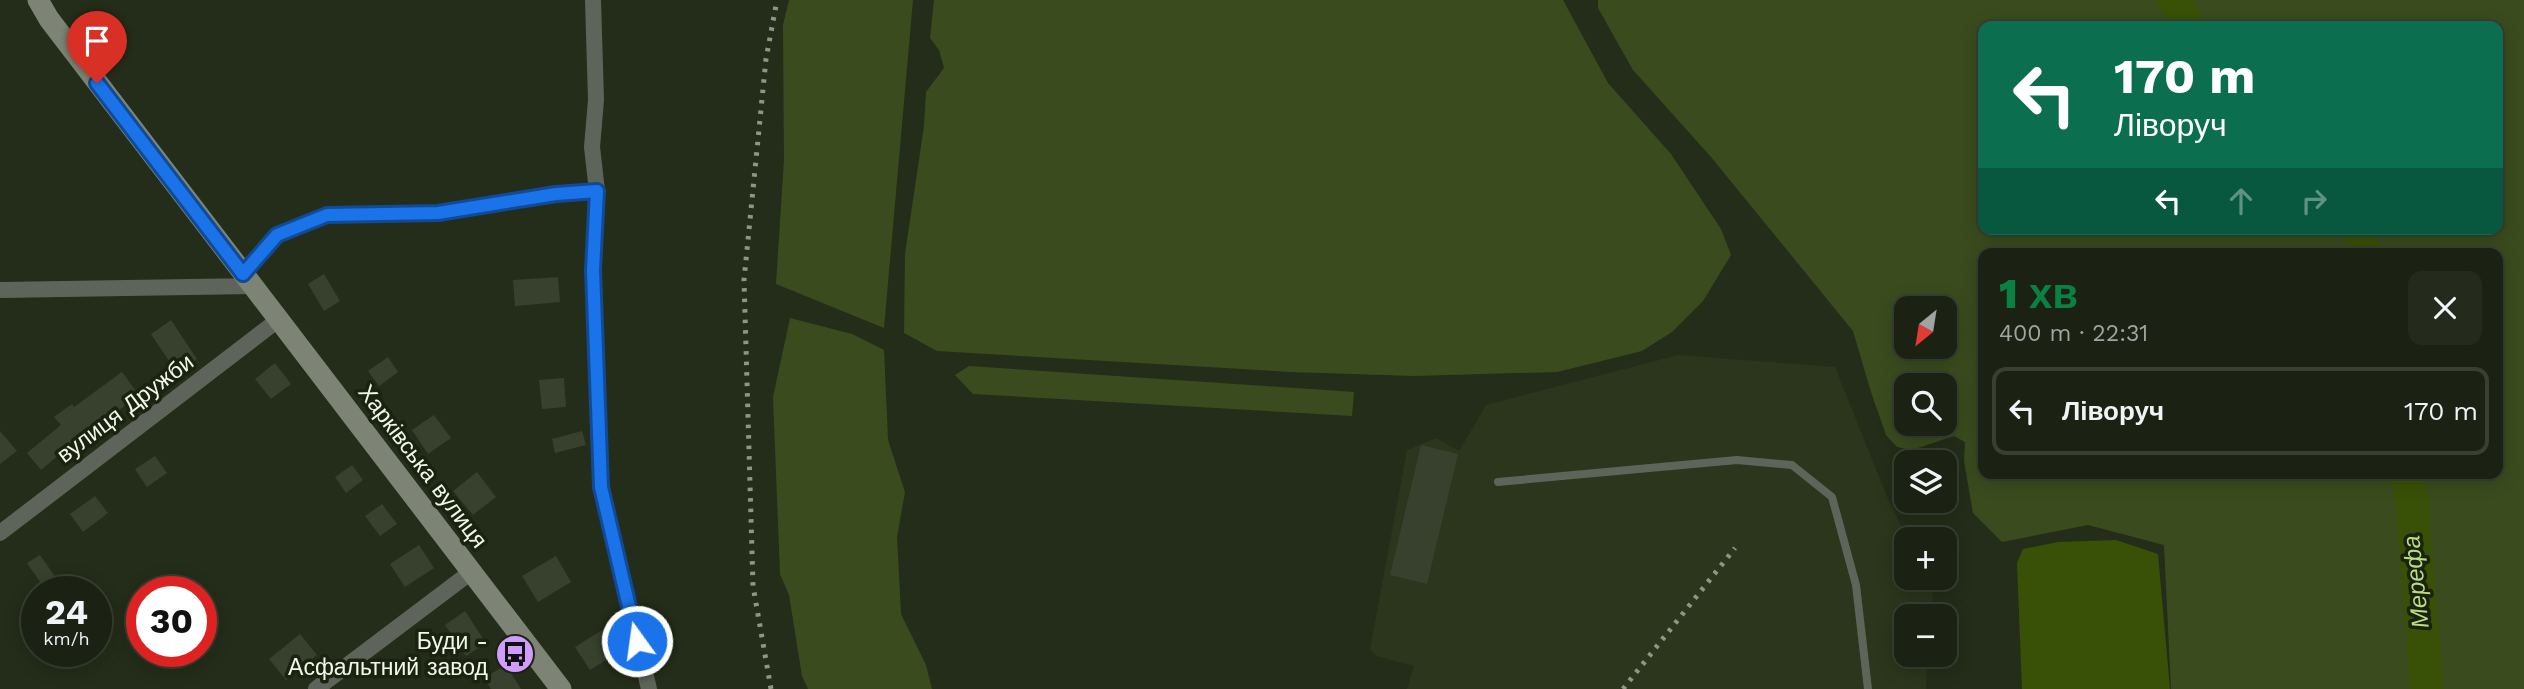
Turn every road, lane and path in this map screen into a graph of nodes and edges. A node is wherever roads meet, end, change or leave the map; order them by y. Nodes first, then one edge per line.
1 (37, 0) edge
2 (593, 0) edge
3 (597, 191) junction
4 (248, 280) junction
5 (0, 290) edge
6 (278, 320) junction
7 (1498, 482) dead end
8 (0, 533) edge
9 (471, 572) junction
10 (316, 689) edge
11 (561, 689) edge
12 (649, 689) edge
13 (1868, 689) edge

1 - 4 street, Харківська вулиця
2 - 3 street
3 - 4 street
3 - 12 street
4 - 5 street
4 - 6 street, Харківська вулиця
6 - 8 street, вулиця Дружби
6 - 9 street, Харківська вулиця
7 - 13 lane
9 - 10 street
9 - 11 street, Харківська вулиця

